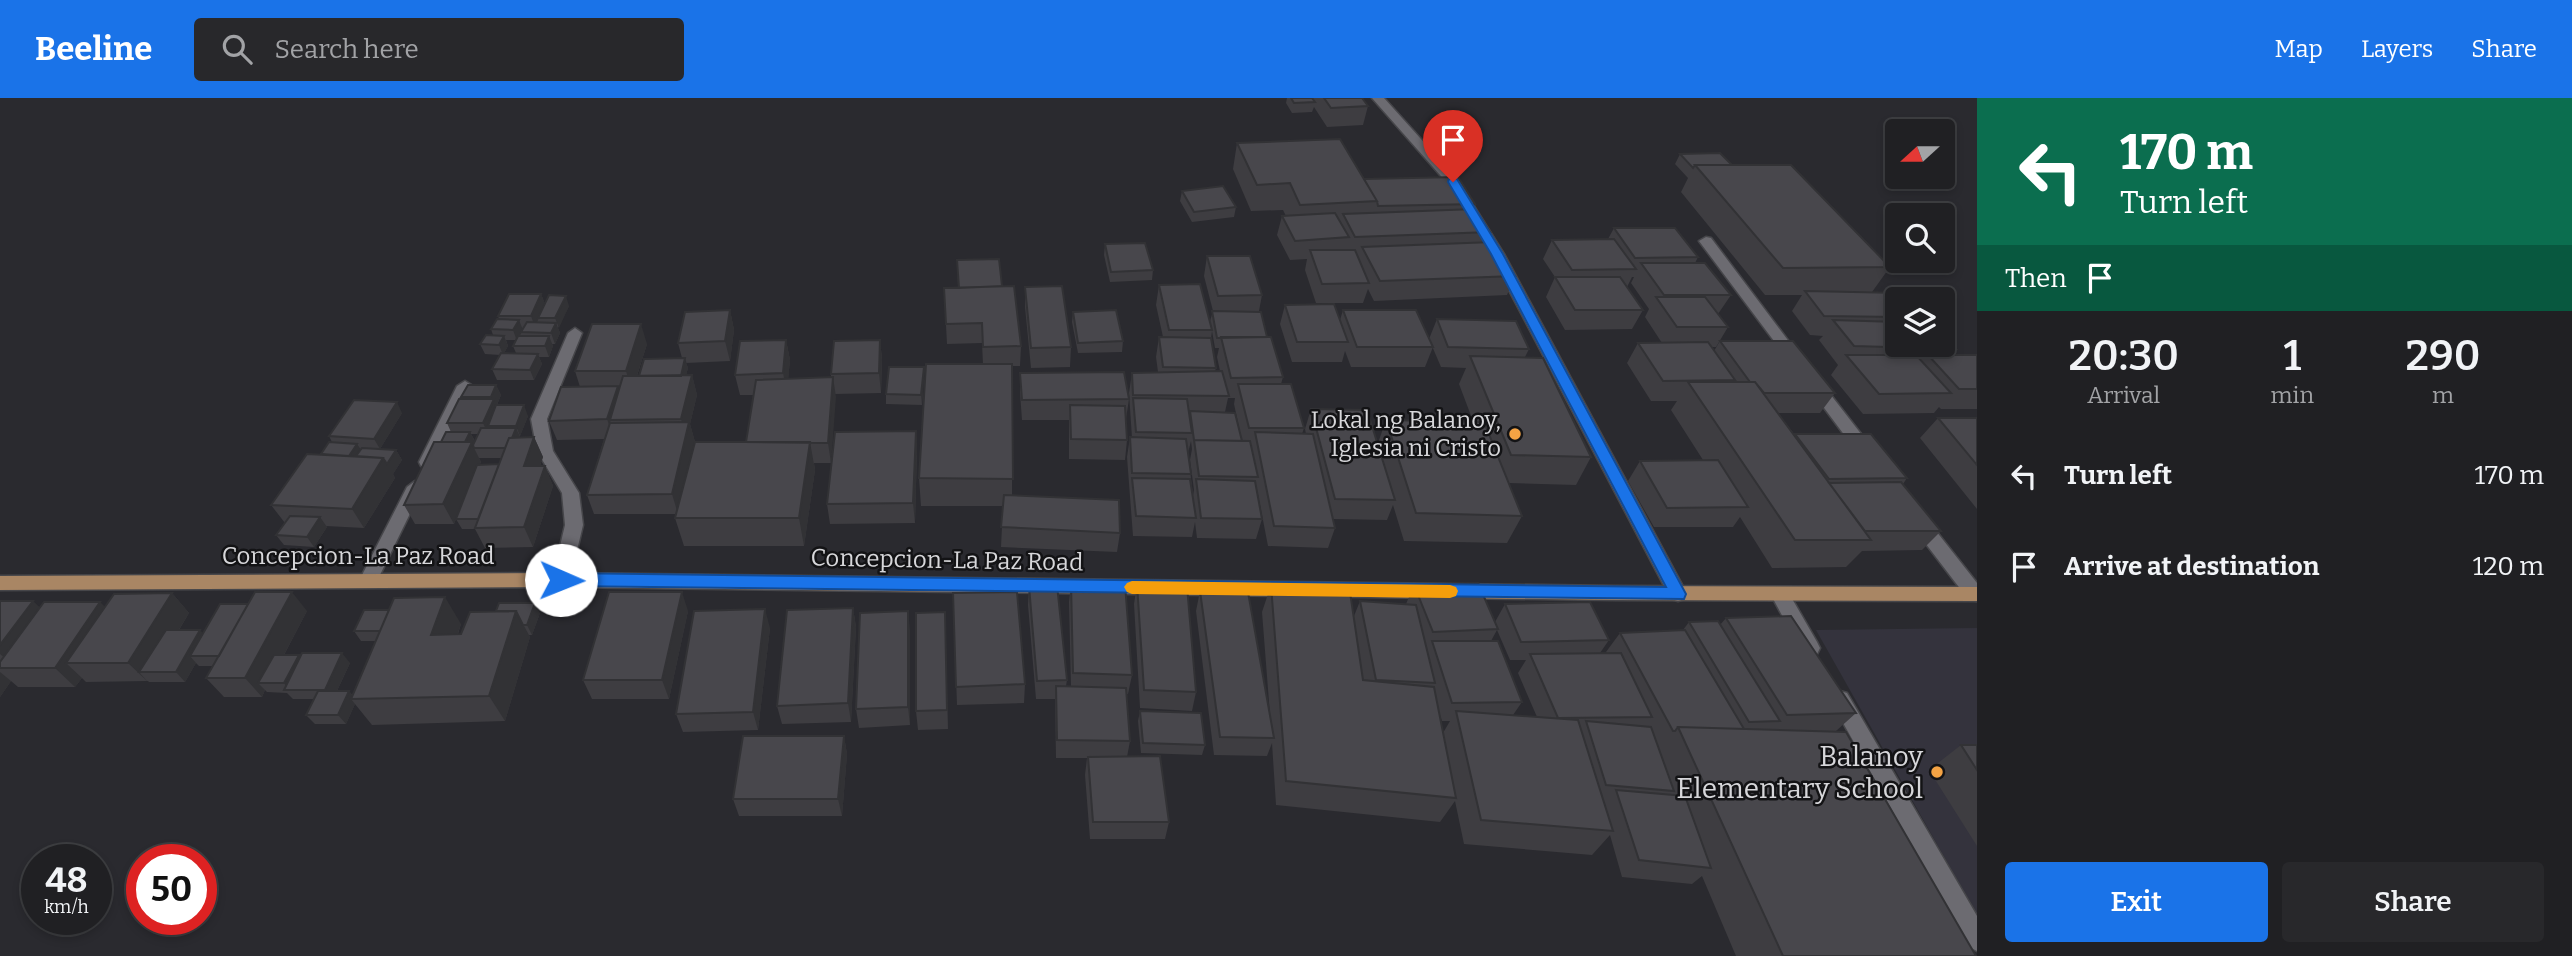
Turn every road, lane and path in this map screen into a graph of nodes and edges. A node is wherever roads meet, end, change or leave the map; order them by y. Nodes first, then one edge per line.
1 (1378, 98) edge
2 (1706, 241) dead end
3 (575, 333) dead end
4 (465, 386) edge
5 (1874, 462) edge
6 (1908, 506) edge
7 (561, 580) junction
8 (368, 581) junction
9 (0, 583) edge
10 (1678, 594) junction
11 (1976, 594) edge
12 (1780, 595) junction
13 (1977, 939) edge

1 - 10 street
2 - 5 street
3 - 7 street
4 - 8 street
6 - 11 street
7 - 8 main road, Concepcion-La Paz Road
7 - 10 main road, Concepcion-La Paz Road
8 - 9 main road, Concepcion-La Paz Road
10 - 12 main road, Concepcion-La Paz Road
11 - 12 main road, Concepcion-La Paz Road
12 - 13 street

